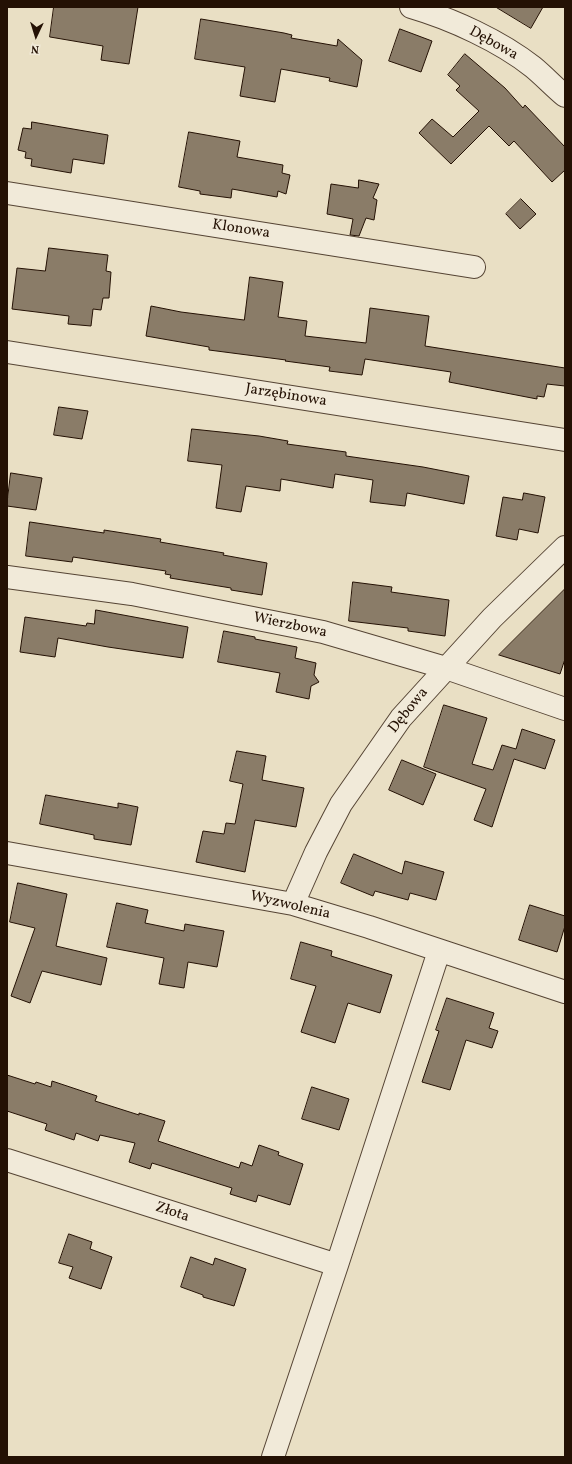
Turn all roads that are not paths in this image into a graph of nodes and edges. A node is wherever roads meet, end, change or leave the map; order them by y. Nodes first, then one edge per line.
1 (411, 7) edge
2 (565, 96) edge
3 (7, 193) edge
4 (474, 268) dead end
5 (7, 352) edge
6 (565, 440) edge
7 (565, 547) edge
8 (7, 577) edge
9 (446, 668) junction
10 (565, 709) edge
11 (7, 853) edge
12 (293, 904) junction
13 (439, 951) junction
14 (565, 992) edge
15 (7, 1160) edge
16 (337, 1265) junction
17 (273, 1457) edge

1 - 2 street, Dębowa
3 - 4 street, Klonowa
5 - 6 street, Jarzębinowa
7 - 9 street, Dębowa
8 - 9 street, Wierzbowa
9 - 10 street, Wierzbowa
9 - 12 street, Dębowa
11 - 12 street, Wyzwolenia
12 - 13 street, Wyzwolenia
13 - 14 street, Wyzwolenia
13 - 16 street
15 - 16 street, Złota
16 - 17 street

